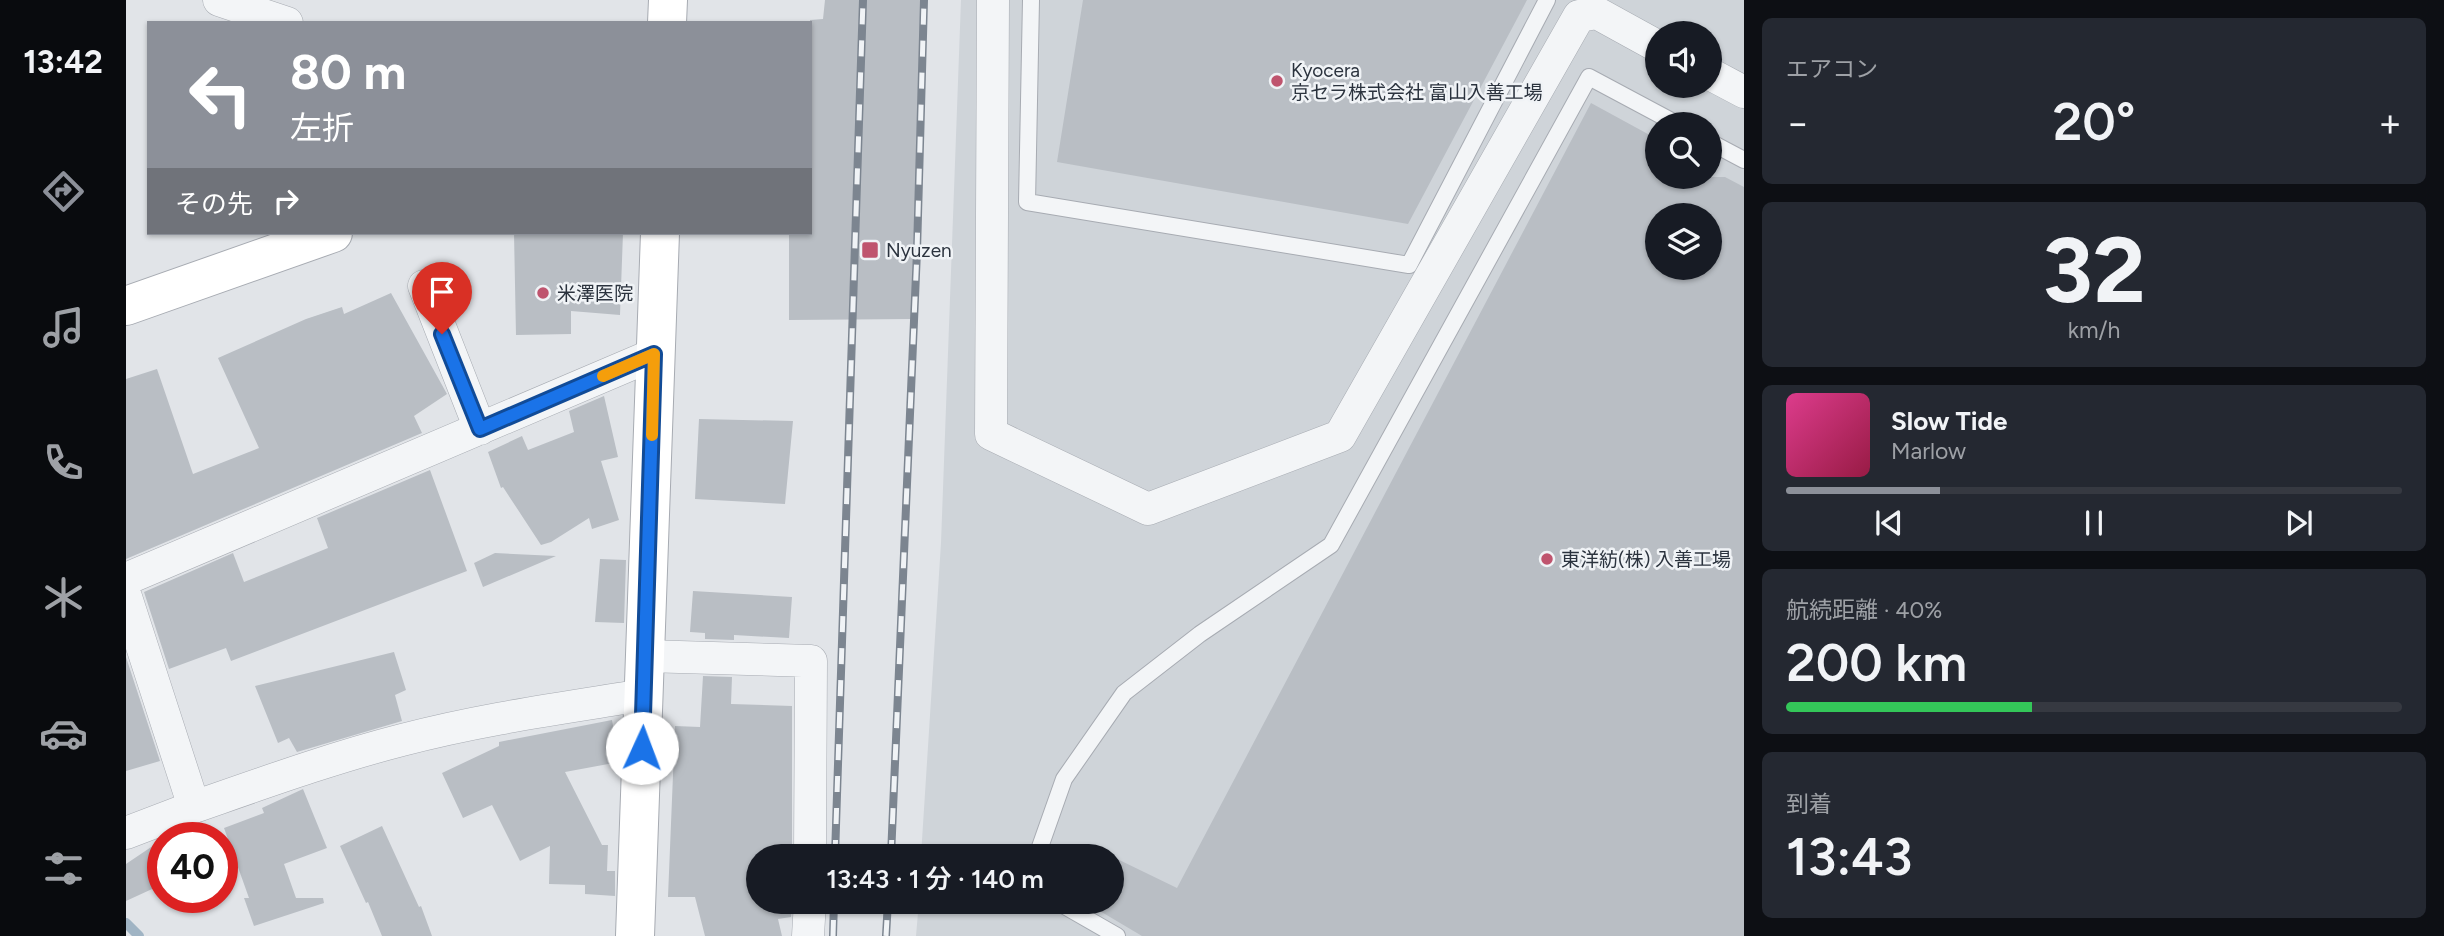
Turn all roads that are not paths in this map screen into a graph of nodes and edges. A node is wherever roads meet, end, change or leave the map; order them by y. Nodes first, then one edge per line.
1 (219, 0) edge
2 (668, 0) edge
3 (993, 0) edge
4 (1031, 0) edge
5 (1547, 0) edge
6 (282, 21) edge
7 (667, 21) edge
8 (1645, 39) edge
9 (1722, 80) edge
10 (1744, 92) edge
11 (1655, 112) edge
12 (1722, 148) edge
13 (1744, 160) edge
14 (327, 235) edge
15 (660, 235) edge
16 (424, 286) dead end
17 (126, 306) edge
18 (654, 354) junction
19 (480, 429) junction
20 (126, 579) edge
21 (126, 597) edge
22 (645, 656) junction
23 (643, 695) junction
24 (194, 807) junction
25 (126, 833) edge
26 (810, 844) edge
27 (1041, 844) edge
28 (809, 914) edge
29 (1079, 914) edge
30 (635, 936) edge
31 (808, 936) edge
32 (1117, 936) edge

1 - 6 street
2 - 7 street
3 - 8 street
4 - 5 lane
9 - 10 street
11 - 27 lane
12 - 13 lane
14 - 17 street
15 - 18 street
16 - 19 street
18 - 19 street
18 - 22 street
19 - 20 street
21 - 24 street
22 - 23 street
22 - 26 street
23 - 24 street
23 - 30 street
24 - 25 street
28 - 31 street
29 - 32 lane

